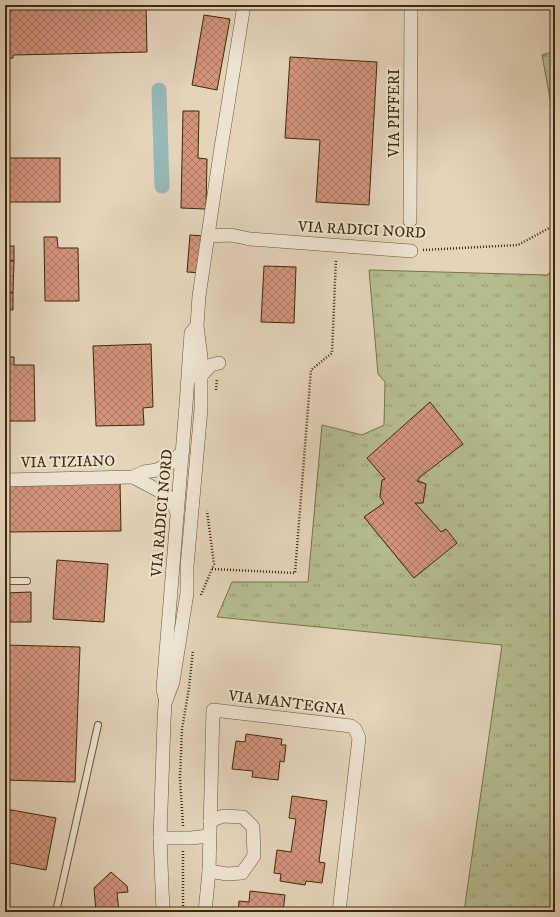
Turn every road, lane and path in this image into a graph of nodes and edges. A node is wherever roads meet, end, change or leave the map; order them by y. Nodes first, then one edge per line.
1 (244, 5) edge
2 (411, 5) edge
3 (410, 221) dead end
4 (555, 221) edge
5 (208, 236) junction
6 (337, 246) junction
7 (411, 251) joint
8 (197, 326) junction
9 (200, 346) junction
10 (219, 363) junction
11 (201, 375) junction
12 (216, 392) dead end
13 (187, 394) junction
14 (182, 451) junction
15 (133, 477) junction
16 (5, 480) edge
17 (207, 504) dead end
18 (178, 513) junction
19 (212, 569) junction
20 (5, 581) edge
21 (27, 581) dead end
22 (200, 599) dead end
23 (194, 644) dead end
24 (166, 703) junction
25 (98, 725) dead end
26 (210, 821) junction
27 (209, 836) junction
28 (160, 838) junction
29 (183, 838) junction
30 (209, 872) junction
31 (56, 912) edge
32 (163, 912) edge
33 (183, 912) edge
34 (205, 912) edge
35 (338, 912) edge

1 - 5 street, VIA RADICI NORD
2 - 3 street, VIA PIFFERI
4 - 7 path, VIA RADICI NORD
5 - 6 street, VIA RADICI NORD
5 - 8 street, VIA RADICI NORD
6 - 7 street, VIA RADICI NORD
6 - 19 path
8 - 9 street, VIA RADICI NORD
8 - 13 street, VIA RADICI NORD
9 - 10 street
9 - 11 street, VIA RADICI NORD
10 - 11 street
10 - 12 path
11 - 13 street
11 - 24 street, VIA RADICI NORD
13 - 14 street, VIA RADICI NORD
14 - 15 street
14 - 18 street, VIA RADICI NORD
15 - 16 street, VIA TIZIANO
15 - 18 street
17 - 19 path
18 - 24 street, VIA RADICI NORD
19 - 22 path
20 - 21 lane
23 - 29 path
24 - 28 street
25 - 31 lane
26 - 27 street
26 - 30 street
26 - 35 street, VIA MANTEGNA
27 - 29 street
27 - 30 street
28 - 29 street
28 - 32 street
29 - 33 path
30 - 34 street

